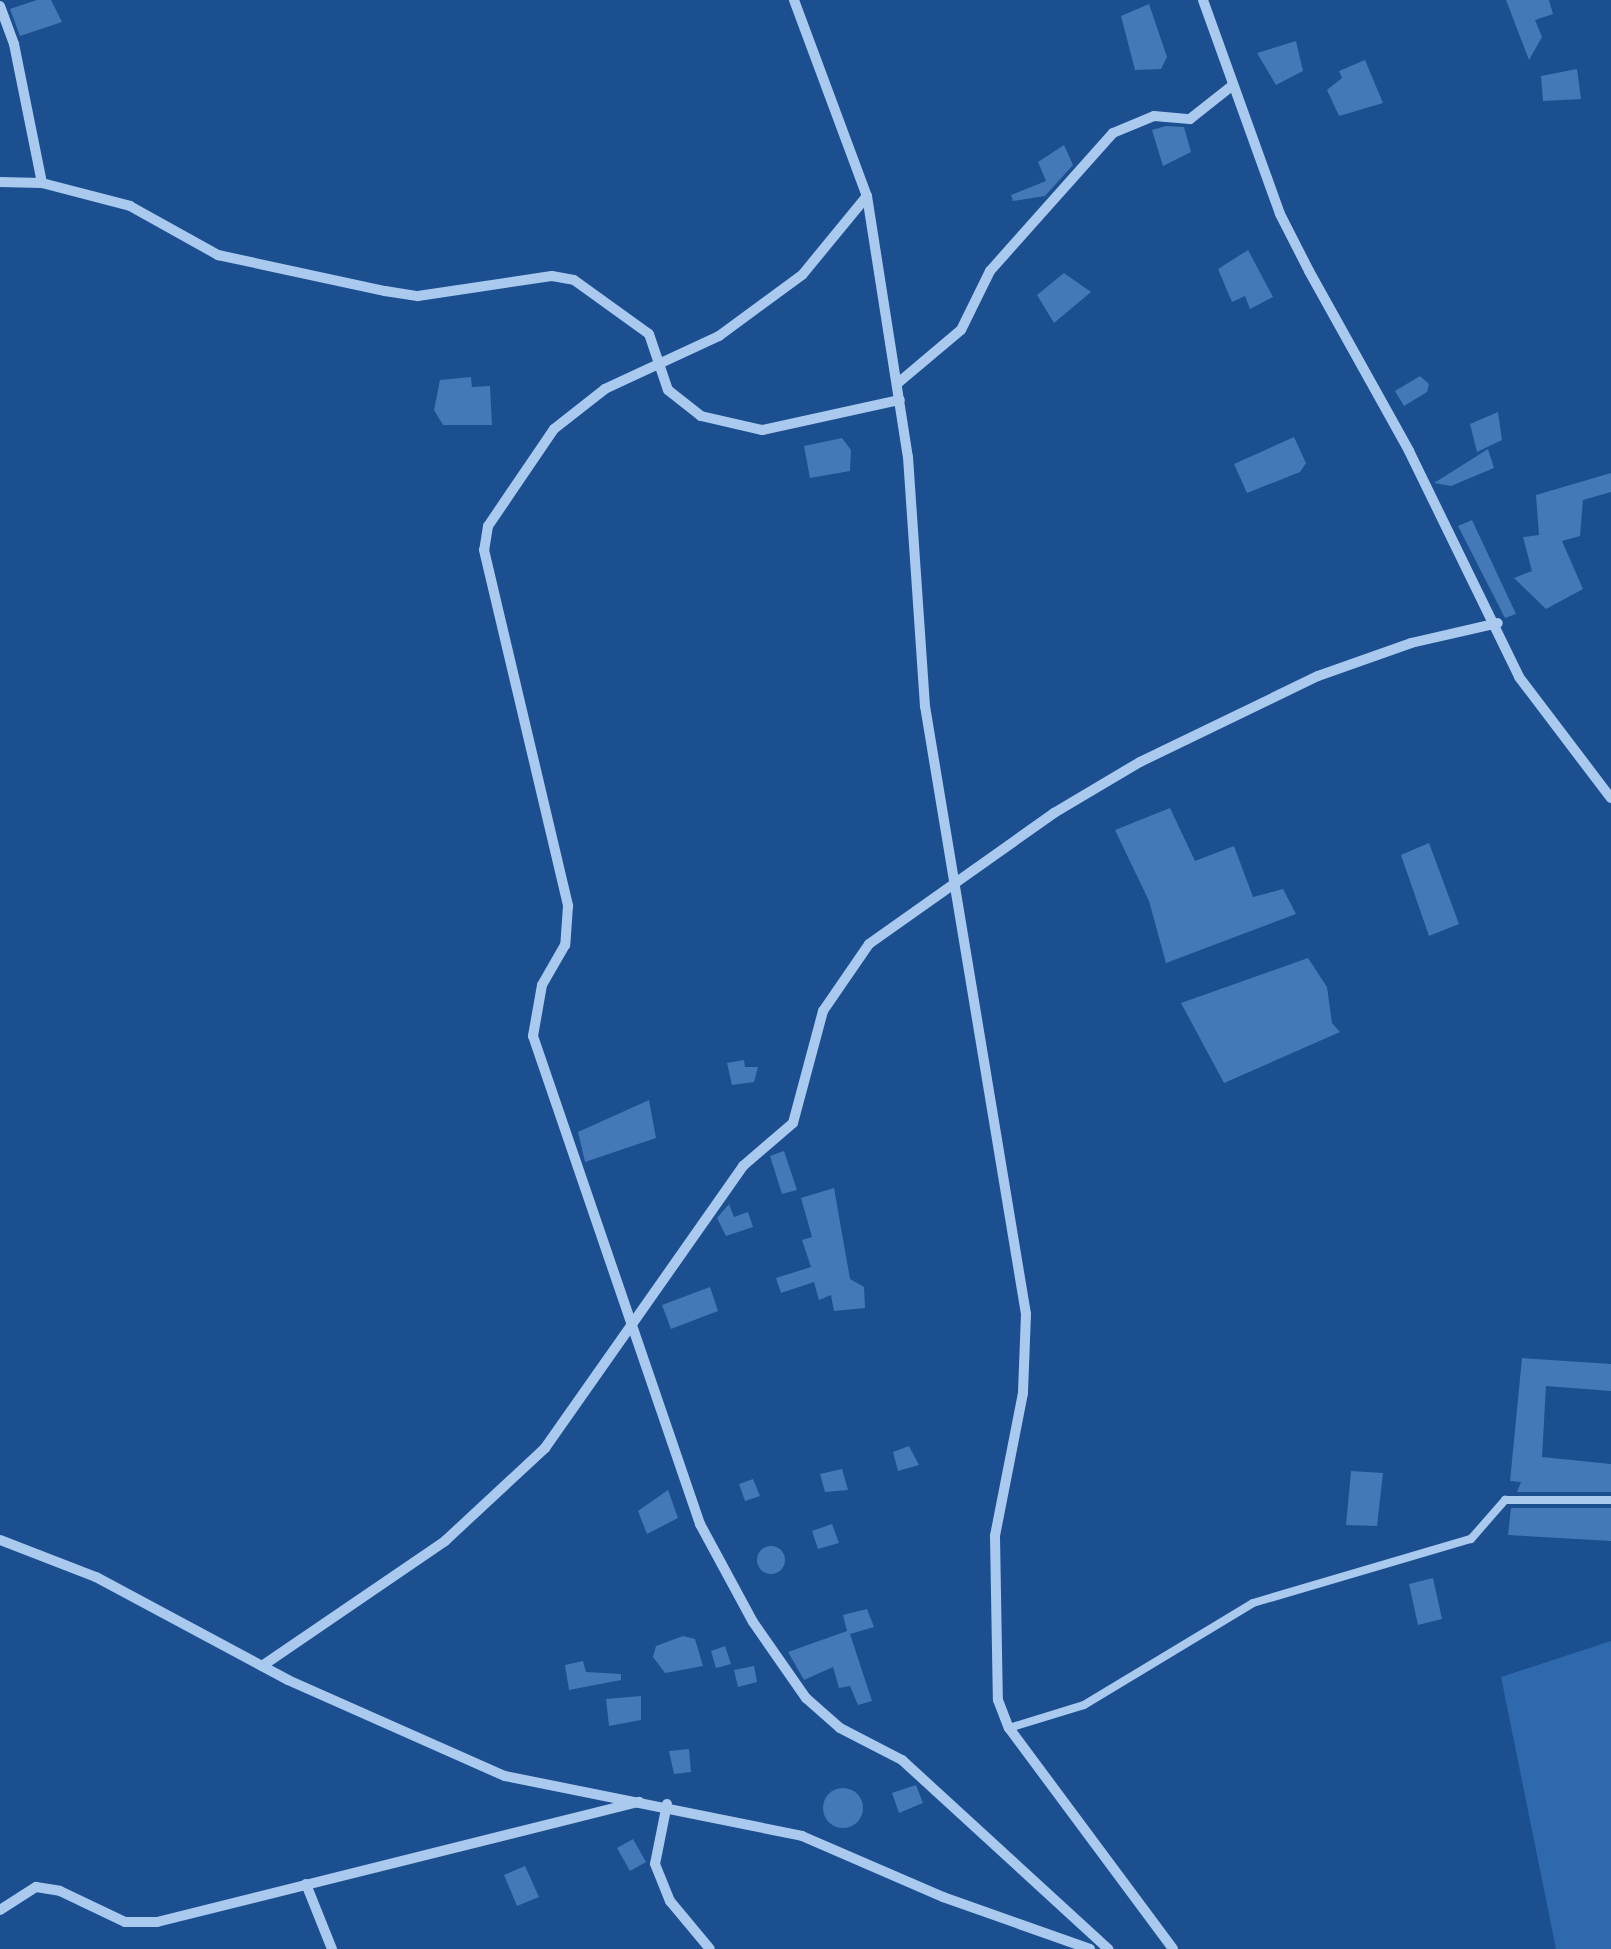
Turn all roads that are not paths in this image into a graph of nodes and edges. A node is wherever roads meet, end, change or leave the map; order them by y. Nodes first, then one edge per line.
1 (794, 0) edge
2 (1204, 0) edge
3 (0, 6) edge
4 (1233, 85) junction
5 (0, 182) edge
6 (42, 183) junction
7 (867, 196) junction
8 (660, 359) junction
9 (898, 383) junction
10 (900, 400) junction
11 (1498, 622) junction
12 (1611, 798) edge
13 (950, 886) junction
14 (631, 1323) junction
15 (1611, 1500) edge
16 (0, 1540) edge
17 (262, 1666) junction
18 (1009, 1728) junction
19 (645, 1800) junction
20 (667, 1804) junction
21 (306, 1884) junction
22 (0, 1910) edge
23 (332, 1949) edge
24 (710, 1949) edge
25 (1090, 1949) edge
26 (1108, 1949) edge
27 (1173, 1949) edge

1 - 7 street
2 - 4 street
3 - 6 street
4 - 9 street
4 - 11 street
5 - 6 street
6 - 8 street
7 - 8 street
7 - 9 street
8 - 10 street
8 - 14 street
9 - 10 street
10 - 13 street
11 - 12 street
11 - 13 street
13 - 14 street
13 - 18 street
14 - 17 street
14 - 26 street
15 - 18 lane
16 - 17 street
17 - 19 street
18 - 27 street
19 - 20 street
19 - 21 street
20 - 24 street
20 - 25 street
21 - 22 street
21 - 23 street

